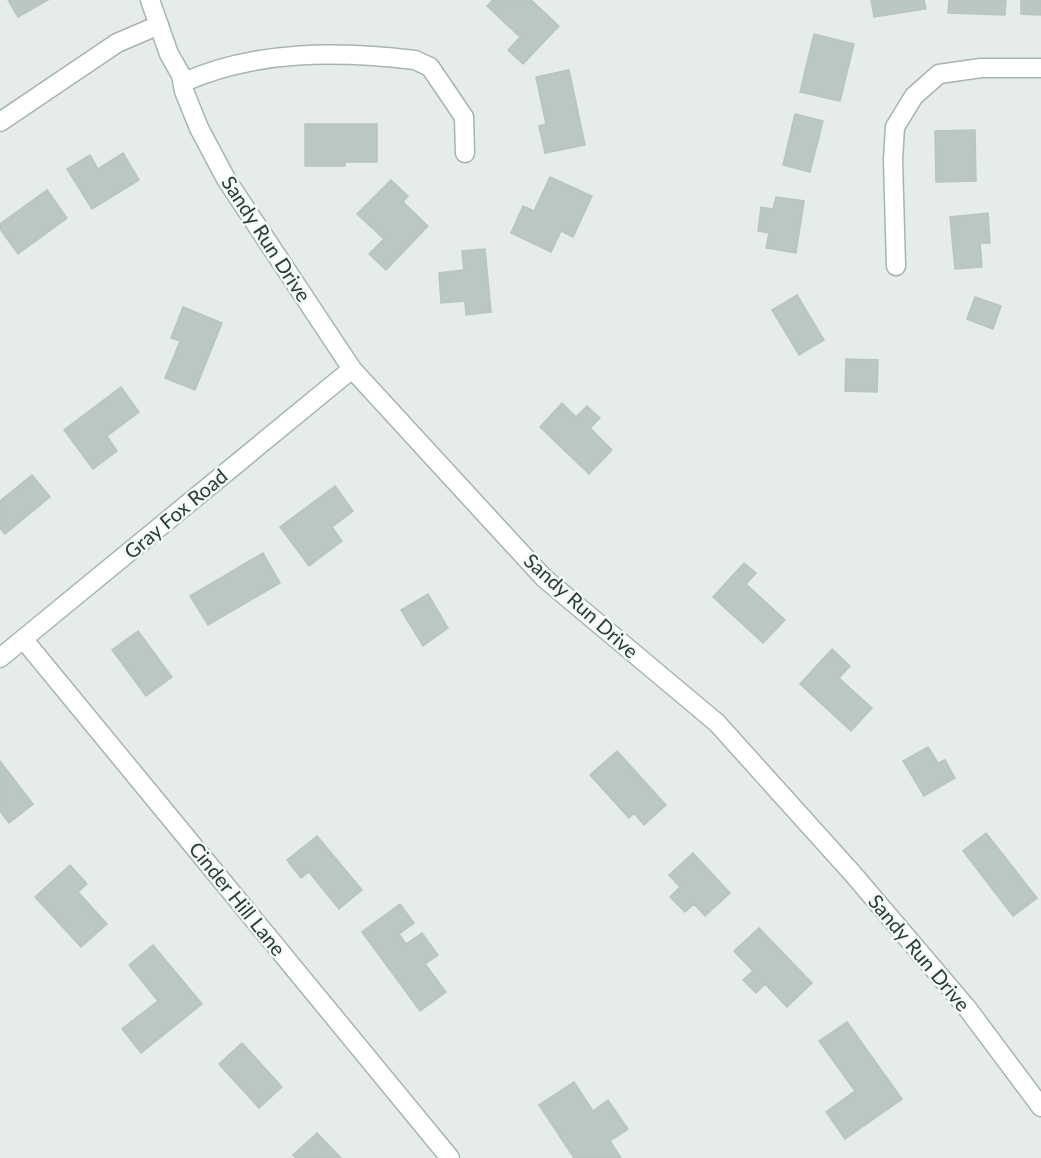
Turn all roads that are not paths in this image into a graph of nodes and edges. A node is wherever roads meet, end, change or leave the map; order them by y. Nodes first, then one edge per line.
1 (150, 0) edge
2 (159, 25) junction
3 (1041, 68) edge
4 (184, 82) junction
5 (0, 122) edge
6 (465, 153) dead end
7 (896, 266) dead end
8 (352, 369) junction
9 (24, 640) junction
10 (0, 658) edge
11 (1041, 1107) edge
12 (450, 1158) edge

1 - 2 street, Sandy Run Drive
2 - 4 street, Sandy Run Drive
2 - 5 street
3 - 7 street
4 - 6 street
4 - 8 street, Sandy Run Drive
8 - 9 street, Gray Fox Road
8 - 11 street, Sandy Run Drive
9 - 10 street, Gray Fox Road
9 - 12 street, Cinder Hill Lane

